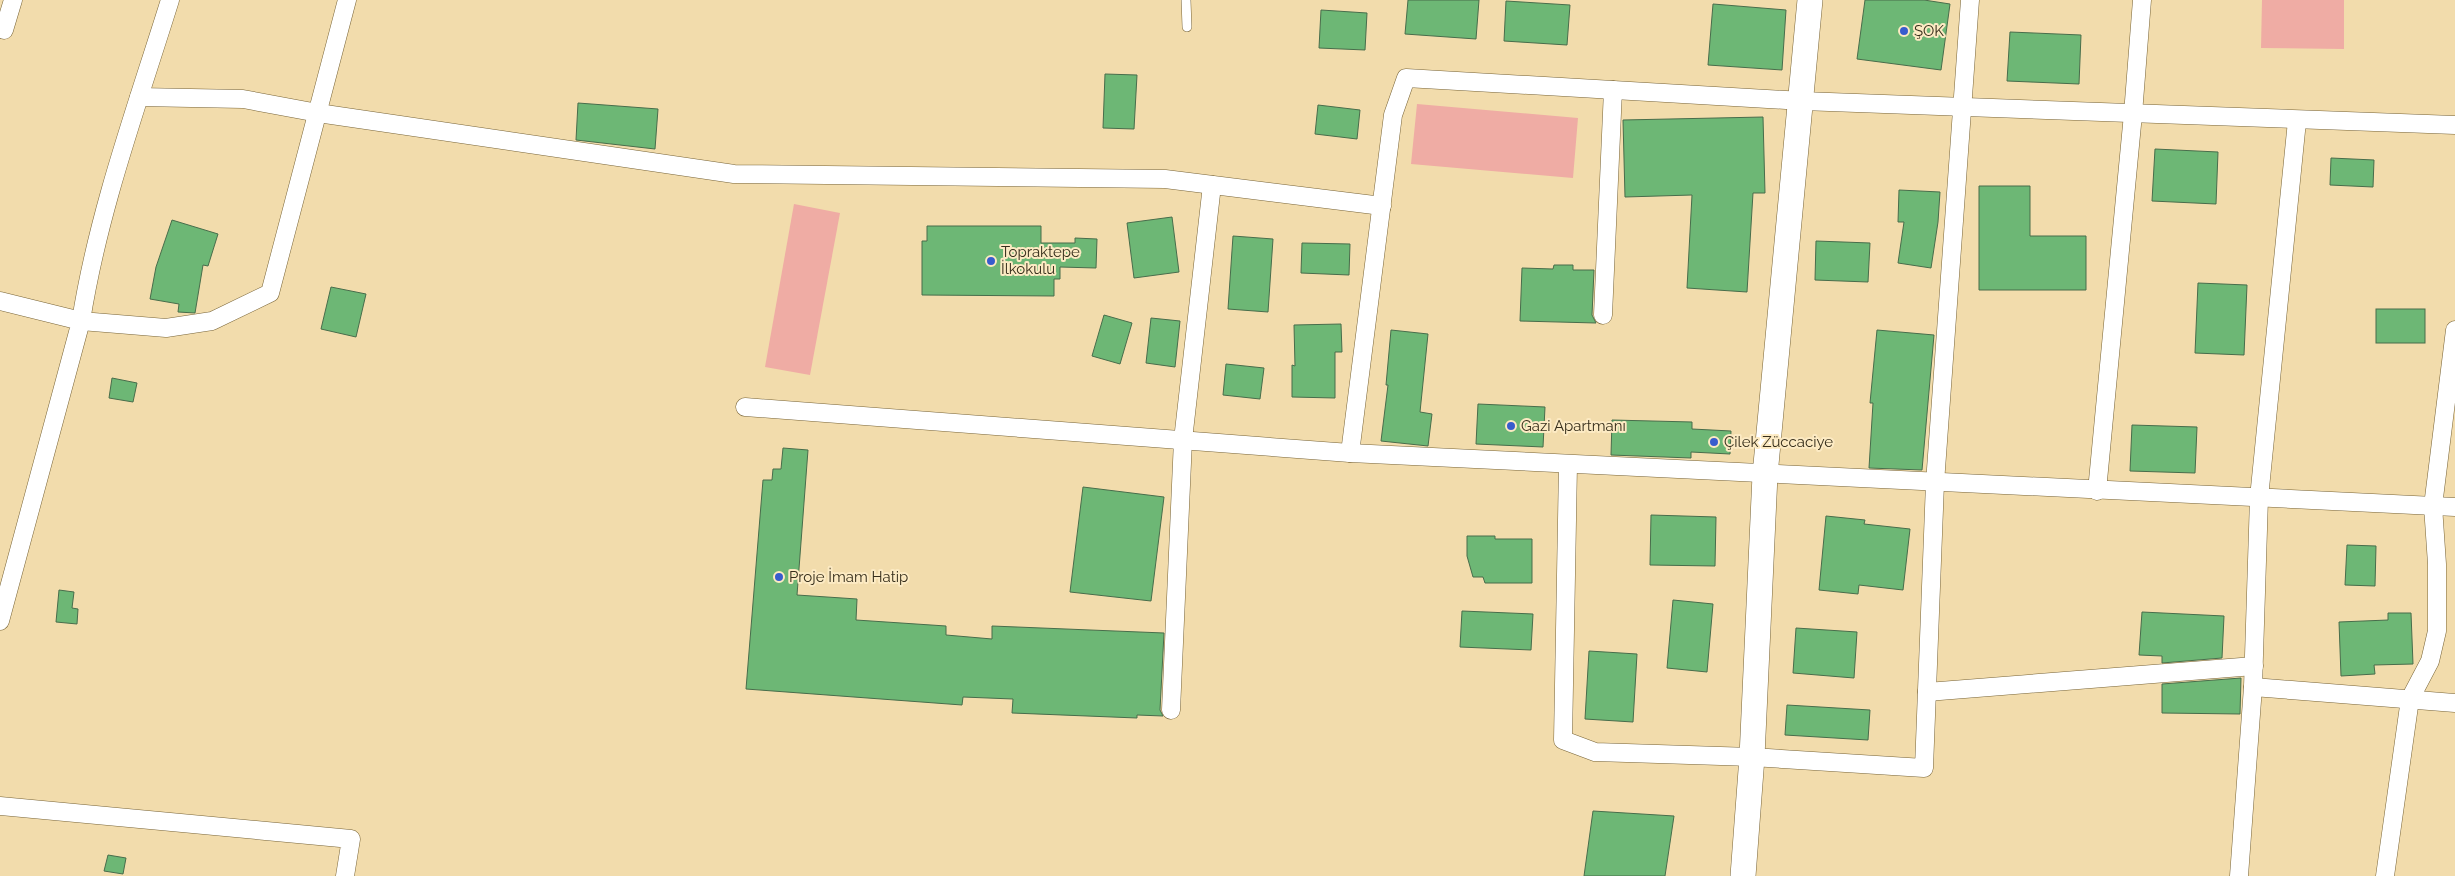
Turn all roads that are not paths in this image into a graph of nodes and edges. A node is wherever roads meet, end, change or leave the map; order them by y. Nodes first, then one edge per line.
1 (13, 0) edge
2 (170, 0) edge
3 (347, 0) edge
4 (1186, 0) edge
5 (1810, 0) edge
6 (1970, 0) edge
7 (2142, 0) edge
8 (1187, 27) dead end
9 (4, 30) dead end
10 (1613, 90) junction
11 (140, 97) junction
12 (1802, 101) junction
13 (1964, 108) junction
14 (318, 113) junction
15 (2133, 114) junction
16 (2297, 121) junction
17 (2455, 125) edge
18 (1212, 185) junction
19 (1382, 206) junction
20 (0, 301) edge
21 (1603, 315) dead end
22 (81, 322) junction
23 (2455, 330) edge
24 (745, 407) dead end
25 (1183, 440) junction
26 (1350, 453) junction
27 (1568, 465) junction
28 (1765, 475) junction
29 (1936, 483) junction
30 (2098, 491) junction
31 (2259, 498) junction
32 (2433, 506) junction
33 (2455, 507) edge
34 (0, 621) edge
35 (2254, 666) junction
36 (2253, 687) junction
37 (1927, 692) junction
38 (2410, 699) junction
39 (2455, 703) edge
40 (1172, 710) dead end
41 (1752, 757) junction
42 (0, 806) edge
43 (345, 876) edge
44 (1743, 876) edge
45 (2239, 876) edge
46 (2385, 876) edge

1 - 9 street
2 - 11 street
3 - 14 street
4 - 8 lane
5 - 12 main road
6 - 13 street
7 - 15 street
10 - 12 street
10 - 19 street
10 - 21 street
11 - 14 street
11 - 22 street
12 - 13 street
12 - 28 main road
13 - 15 street
13 - 29 street
14 - 18 street
14 - 22 street
15 - 16 street
15 - 30 street
16 - 17 street
16 - 31 street
18 - 19 street
18 - 25 street
19 - 26 street
20 - 22 street
22 - 34 street
23 - 32 street
24 - 25 street
25 - 26 street
25 - 40 street
26 - 27 street
27 - 28 street
27 - 41 street
28 - 29 street
28 - 41 main road
29 - 30 street
29 - 37 street
30 - 31 street
31 - 32 street
31 - 35 street
32 - 33 street
32 - 38 street
35 - 36 street
35 - 37 street
36 - 38 street
36 - 45 street
37 - 41 street
38 - 39 street
38 - 46 street
41 - 44 main road
42 - 43 street

